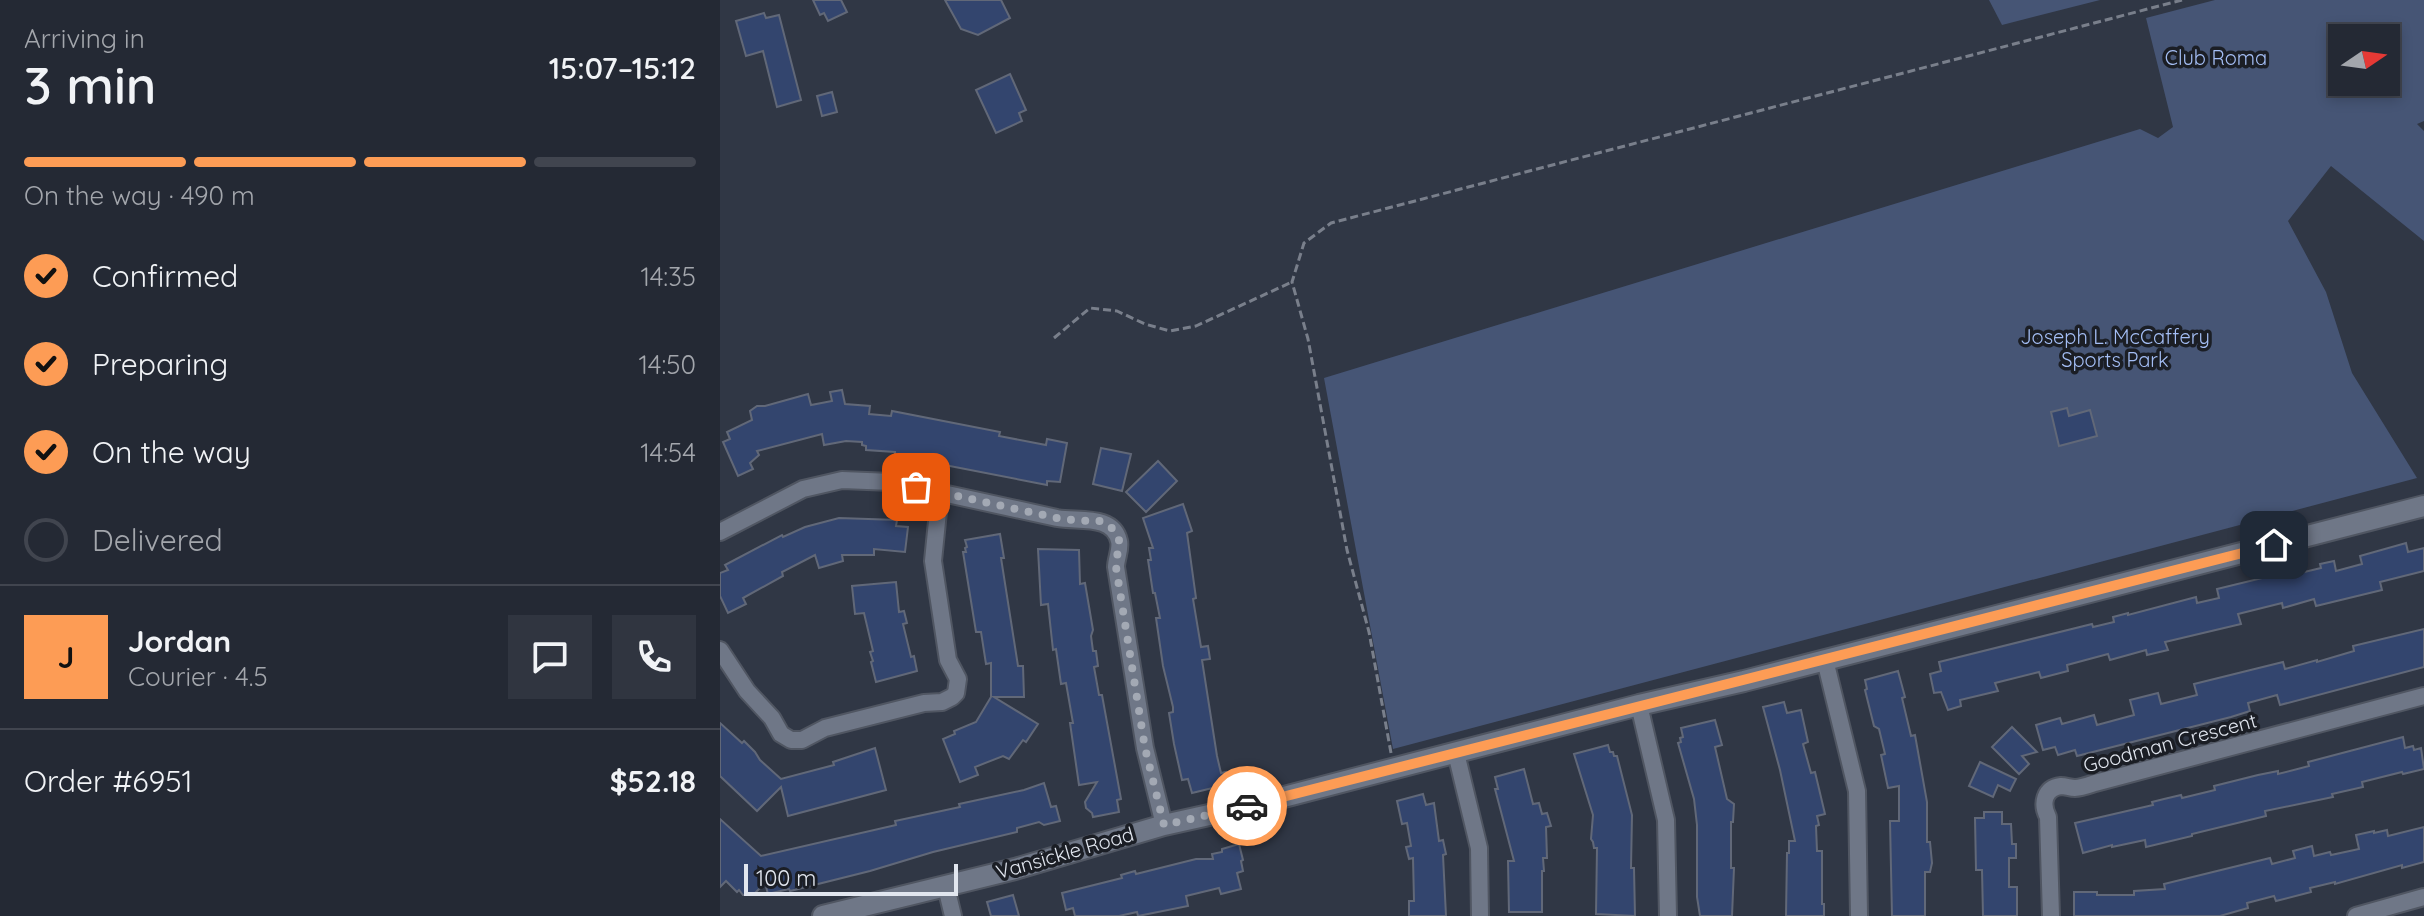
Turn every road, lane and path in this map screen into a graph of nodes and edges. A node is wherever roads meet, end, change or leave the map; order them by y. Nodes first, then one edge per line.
1 (2182, 0) edge
2 (1292, 282) junction
3 (1054, 338) dead end
4 (940, 492) junction
5 (2424, 506) edge
6 (720, 532) edge
7 (720, 650) edge
8 (1825, 660) junction
9 (2424, 696) edge
10 (1639, 705) junction
11 (1456, 753) junction
12 (1394, 769) junction
13 (1164, 825) junction
14 (946, 887) junction
15 (2424, 897) edge
16 (823, 916) edge
17 (953, 916) edge
18 (1480, 916) edge
19 (1668, 916) edge
20 (1859, 916) edge
21 (2051, 916) edge
22 (2356, 916) edge

1 - 2 path
2 - 3 path
2 - 12 path
4 - 6 street
4 - 7 street
4 - 13 street
5 - 8 street, Vansickle Road
8 - 10 street, Vansickle Road
8 - 20 street
9 - 21 street, Goodman Crescent
10 - 11 street, Vansickle Road
10 - 19 street
11 - 12 street, Vansickle Road
11 - 18 street
12 - 13 street, Vansickle Road
13 - 14 street, Vansickle Road
14 - 16 street, Vansickle Road
14 - 17 street
15 - 22 street

